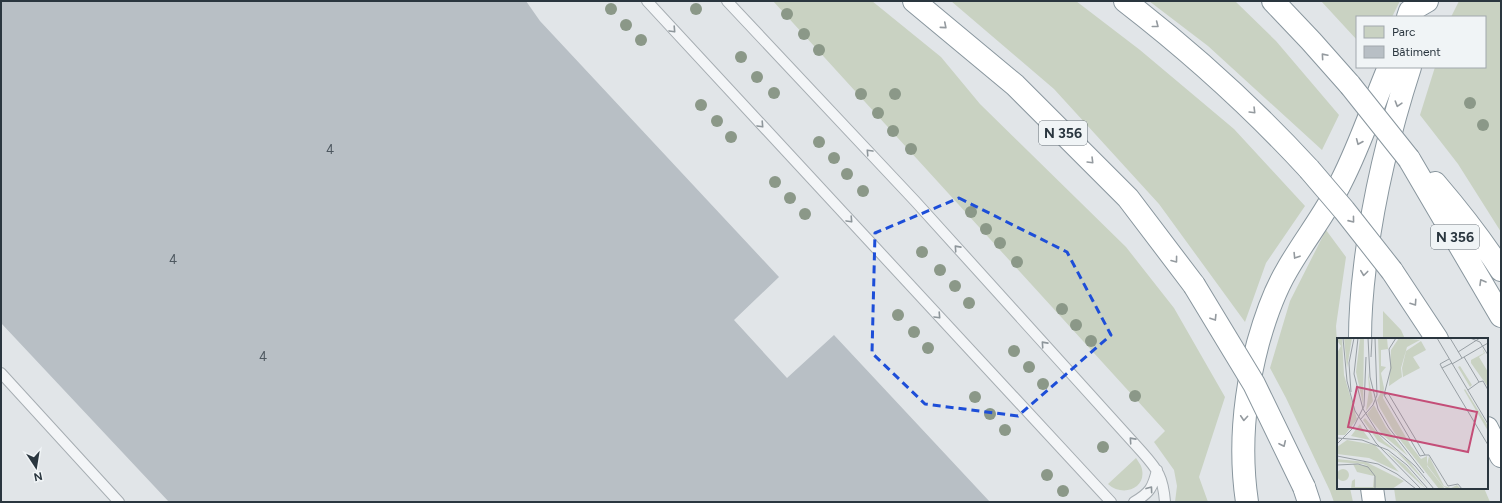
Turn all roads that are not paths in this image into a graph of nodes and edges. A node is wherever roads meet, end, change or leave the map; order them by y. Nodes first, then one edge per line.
1 (647, 1) edge
2 (727, 1) edge
3 (914, 1) edge
4 (1125, 1) edge
5 (1273, 1) edge
6 (1427, 1) edge
7 (1436, 1) edge
8 (1408, 16) edge
9 (1430, 16) edge
10 (1389, 68) edge
11 (1410, 68) edge
12 (1408, 158) junction
13 (1501, 270) edge
14 (1501, 316) edge
15 (1360, 338) edge
16 (1436, 338) edge
17 (1, 373) edge
18 (1488, 430) edge
19 (1501, 456) edge
20 (1157, 470) junction
21 (1372, 489) edge
22 (1307, 497) edge
23 (119, 502) edge
24 (1111, 502) edge
25 (1134, 502) edge
26 (1165, 502) edge
27 (1247, 502) edge
28 (1374, 502) edge

1 -> 24 lane
20 -> 2 lane
3 -> 22 highway, N 356, bridge
4 -> 16 highway, bridge
12 -> 5 highway, N 356, bridge
6 - 8 highway
7 - 9 highway
10 -> 27 highway
11 -> 15 highway
12 - 13 highway
14 -> 12 highway, N 356
17 - 23 lane
18 - 19 highway
25 -> 20 lane
20 - 26 lane
21 - 28 highway

